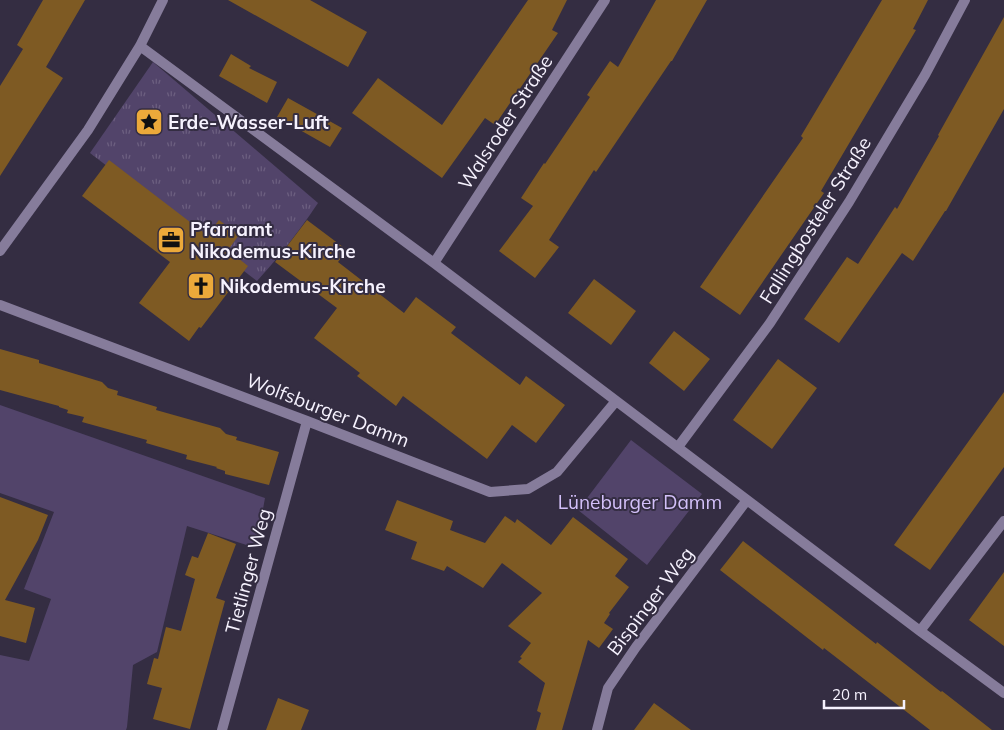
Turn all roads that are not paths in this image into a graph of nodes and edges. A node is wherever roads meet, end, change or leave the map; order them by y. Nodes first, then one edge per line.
1 (162, 0) edge
2 (605, 0) edge
3 (965, 0) edge
4 (140, 46) junction
5 (0, 251) edge
6 (434, 263) junction
7 (0, 304) edge
8 (616, 401) junction
9 (307, 421) junction
10 (678, 447) junction
11 (747, 500) junction
12 (1004, 521) edge
13 (920, 631) junction
14 (1004, 693) edge
15 (222, 730) edge
16 (597, 730) edge

1 - 4 street
2 - 6 street, Walsroder Straße
3 - 10 street, Fallingbosteler Straße
4 - 5 street
4 - 6 street
6 - 8 street
7 - 9 street, Wolfsburger Damm
8 - 9 street, Wolfsburger Damm
8 - 10 street
9 - 15 street, Tietlinger Weg
10 - 11 street
11 - 13 street
11 - 16 street, Bispinger Weg
12 - 13 street
13 - 14 street

